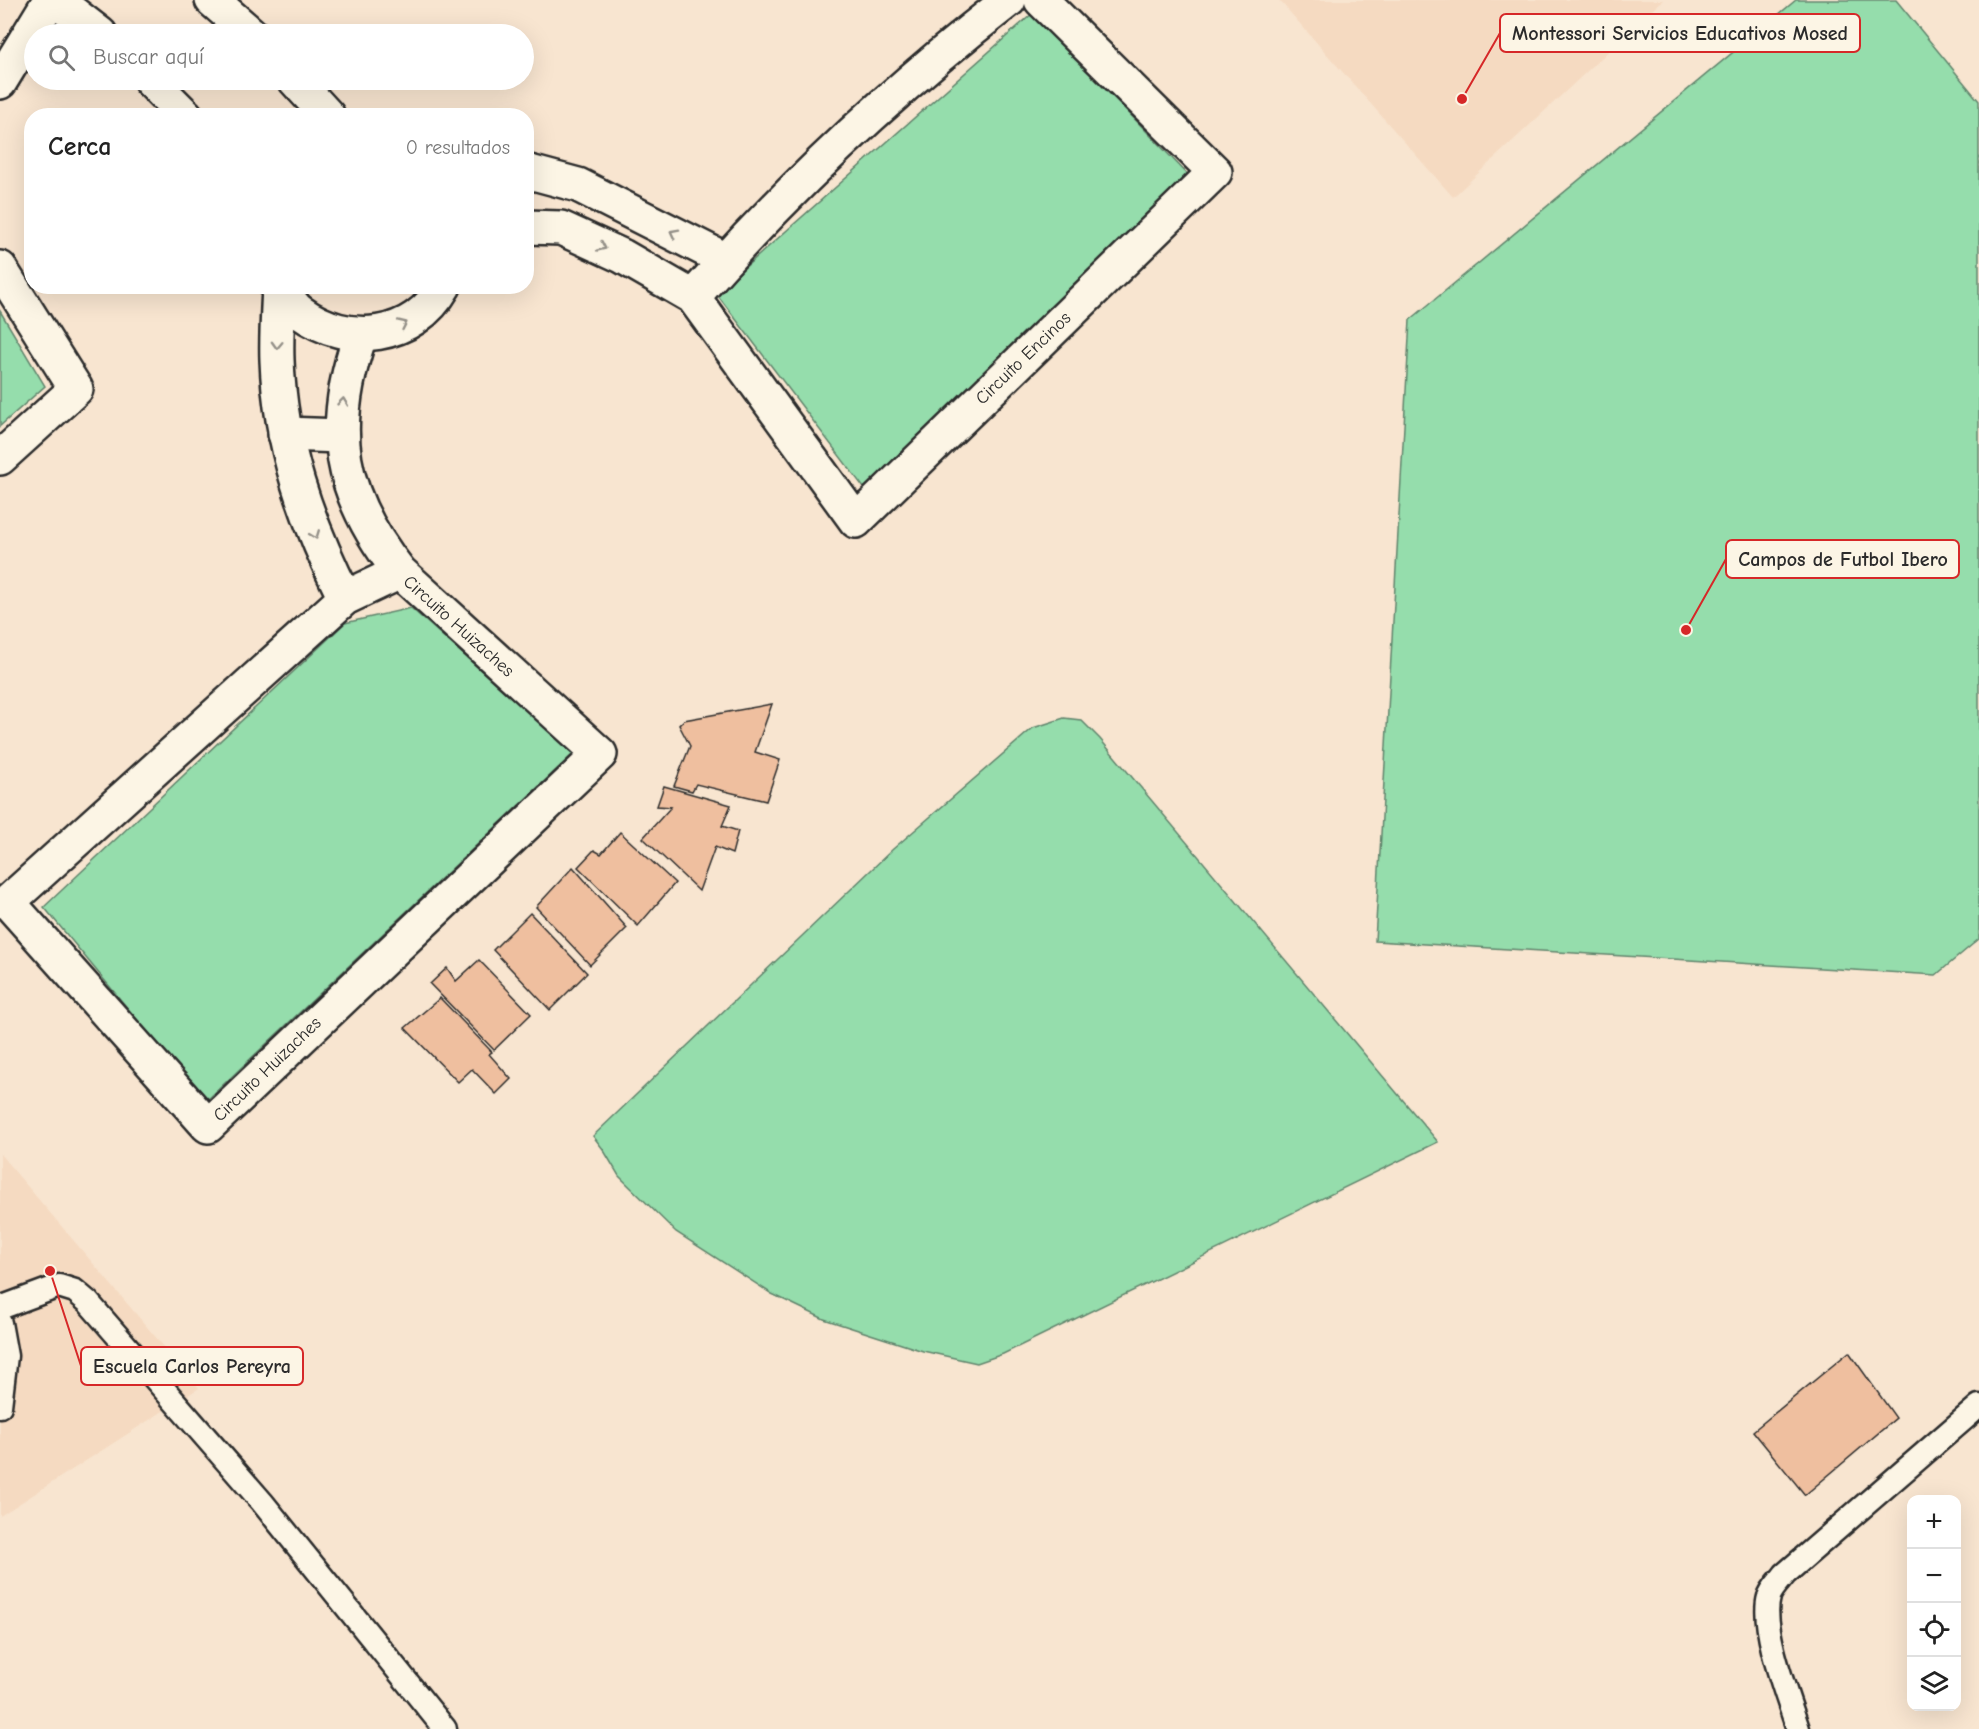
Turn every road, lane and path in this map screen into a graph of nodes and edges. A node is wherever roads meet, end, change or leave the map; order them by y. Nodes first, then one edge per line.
1 (50, 0) edge
2 (56, 0) edge
3 (212, 0) edge
4 (1009, 0) edge
5 (1041, 0) edge
6 (35, 24) edge
7 (87, 24) edge
8 (240, 24) edge
9 (24, 43) edge
10 (0, 82) edge
11 (160, 90) edge
12 (304, 90) edge
13 (178, 108) edge
14 (321, 108) edge
15 (534, 173) edge
16 (578, 185) junction
17 (534, 227) edge
18 (561, 228) junction
19 (726, 260) junction
20 (0, 268) edge
21 (280, 294) edge
22 (286, 294) edge
23 (440, 294) edge
24 (693, 297) junction
25 (360, 336) junction
26 (285, 434) junction
27 (341, 436) junction
28 (0, 458) edge
29 (400, 572) junction
30 (345, 598) junction
31 (0, 1308) edge
32 (0, 1323) edge
33 (0, 1404) edge
34 (1979, 1406) edge
35 (445, 1729) edge
36 (1798, 1729) edge

1 - 6 street
2 - 7 street
3 - 8 street
4 - 19 street
5 - 24 street, Circuito Encinos
9 - 10 street
11 - 13 street
12 - 14 street
15 - 16 street
16 - 18 street
19 -> 16 street
17 - 18 street, Circuito Encinos
18 -> 24 street, Circuito Encinos
19 - 24 street
20 - 28 street
21 -> 26 street
22 - 25 street
25 -> 23 street
27 -> 25 street, Circuito Huizaches
26 - 27 street
26 -> 30 street
27 - 29 street, Circuito Huizaches
29 - 30 street, Circuito Huizaches
29 - 30 street, Circuito Huizaches
31 - 35 lane
32 - 33 lane
34 - 36 lane

